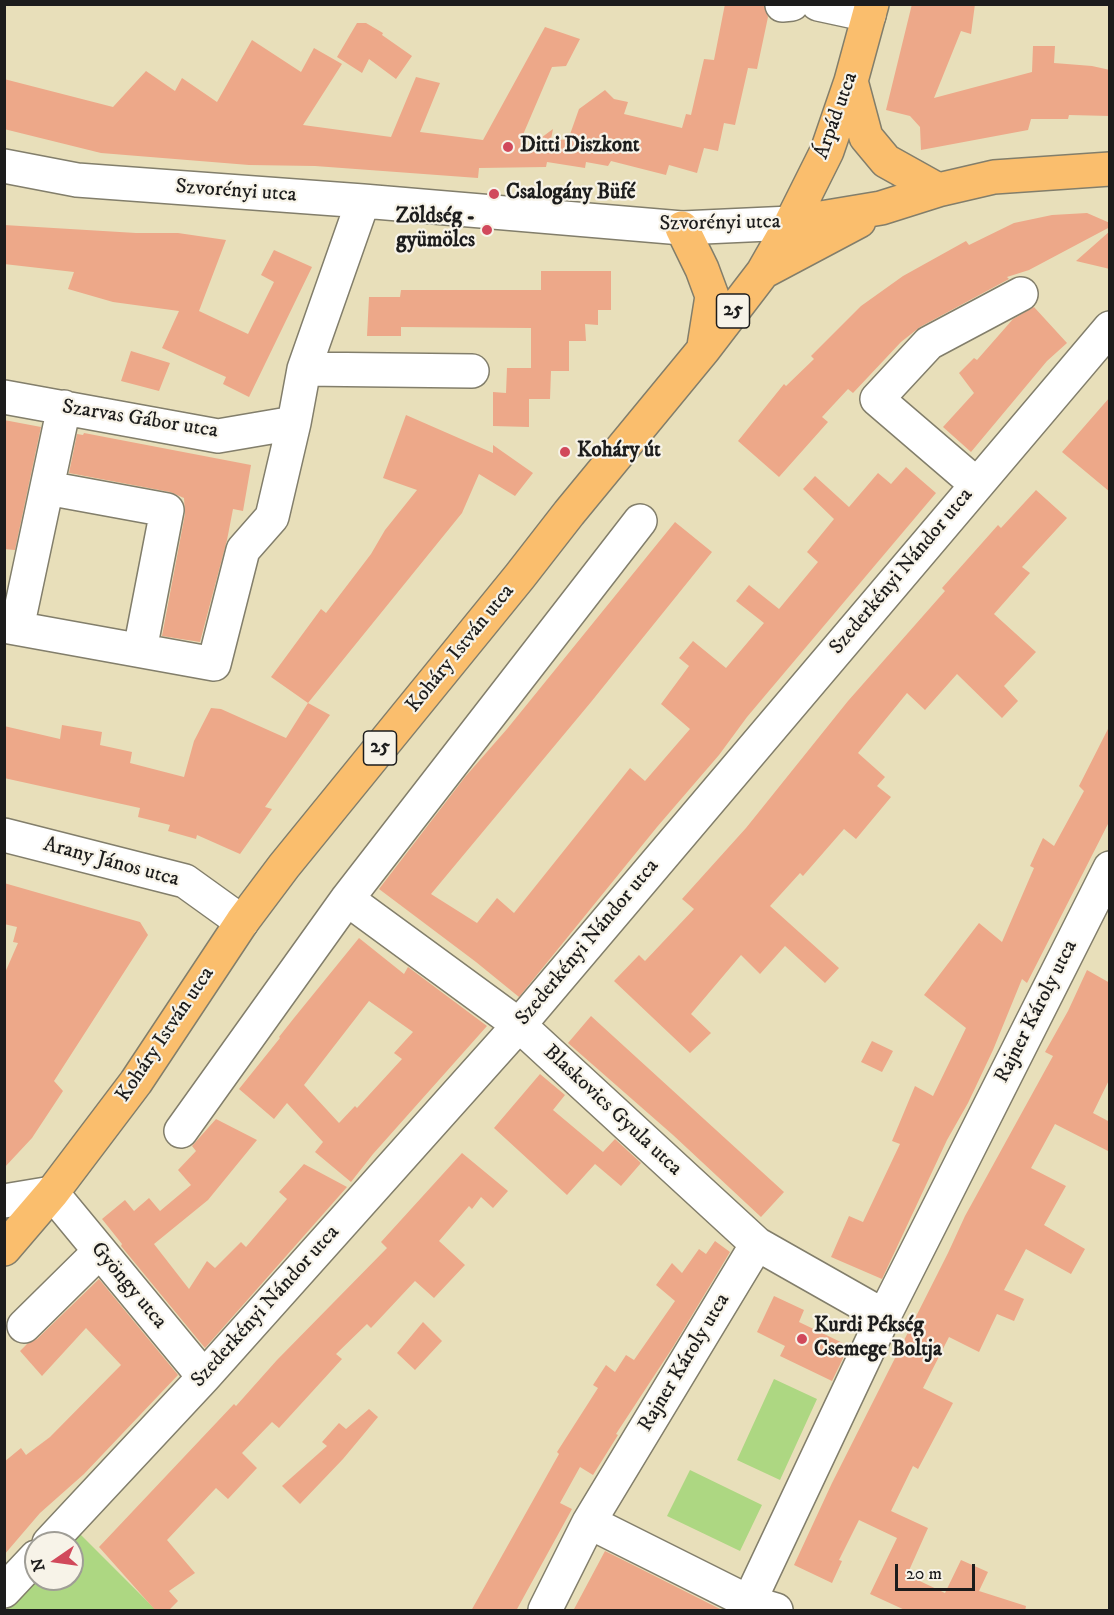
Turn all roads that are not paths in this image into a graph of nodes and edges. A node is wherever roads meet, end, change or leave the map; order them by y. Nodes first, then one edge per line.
1 (792, 4) edge
2 (818, 4) edge
3 (782, 5) edge
4 (870, 10) edge
5 (851, 81) junction
6 (4, 166) edge
7 (1110, 169) edge
8 (938, 190) junction
9 (363, 201) junction
10 (881, 208) junction
11 (791, 223) junction
12 (682, 228) junction
13 (763, 273) junction
14 (1021, 294) dead end
15 (1110, 328) edge
16 (704, 349) junction
17 (304, 369) junction
18 (472, 371) dead end
19 (4, 397) edge
20 (64, 407) junction
21 (294, 423) junction
22 (976, 484) junction
23 (47, 488) junction
24 (640, 521) dead end
25 (11, 627) edge
26 (140, 650) junction
27 (4, 835) edge
28 (1110, 868) edge
29 (347, 899) junction
30 (242, 921) junction
31 (1098, 922) edge
32 (519, 1025) junction
33 (181, 1131) dead end
34 (52, 1193) junction
35 (4, 1201) edge
36 (757, 1244) junction
37 (4, 1249) edge
38 (99, 1252) junction
39 (884, 1316) junction
40 (24, 1326) dead end
41 (204, 1377) junction
42 (590, 1522) junction
43 (60, 1531) edge
44 (24, 1570) edge
45 (4, 1591) edge
46 (763, 1606) edge
47 (545, 1611) edge

1 - 3 street
2 - 4 street
4 - 5 main road, Árpád utca / 25
5 - 8 main road
5 - 11 main road, Árpád utca / 25
6 - 9 street, Szvorényi utca
7 - 8 main road, Szvorényi utca
8 - 10 main road, Szvorényi utca
9 - 12 street, Szvorényi utca
9 - 17 street
10 - 11 main road, Szvorényi utca
10 - 13 main road
11 - 12 street, Szvorényi utca
11 - 13 main road, Koháry István utca / 25
12 - 16 main road
13 - 16 main road, Koháry István utca / 25
14 - 22 street
15 - 22 street, Szederkényi Nándor utca
16 - 30 main road, Koháry István utca / 25
17 - 18 street
17 - 21 street
19 - 20 street, Szarvas Gábor utca
20 - 21 street, Szarvas Gábor utca
20 - 23 street
21 - 26 street
22 - 32 street, Szederkényi Nándor utca
23 - 25 street
23 - 26 street
24 - 29 street
25 - 26 street
27 - 30 street, Arany János utca
28 - 31 street, Rajner Károly utca
29 - 32 street, Blaskovics Gyula utca
29 - 33 street
30 - 34 main road, Koháry István utca / 25
31 - 39 street, Rajner Károly utca
32 - 36 street, Blaskovics Gyula utca
32 - 41 street, Szederkényi Nándor utca
34 - 35 street
34 - 37 main road, Koháry István utca / 25
34 - 38 street, Gyöngy utca
36 - 39 street
36 - 42 street, Rajner Károly utca
38 - 40 street
38 - 41 street, Gyöngy utca
39 - 46 street, Rajner Károly utca
41 - 43 street, Szederkényi Nándor utca
42 - 46 street
42 - 47 street, Rajner Károly utca
44 - 45 street

